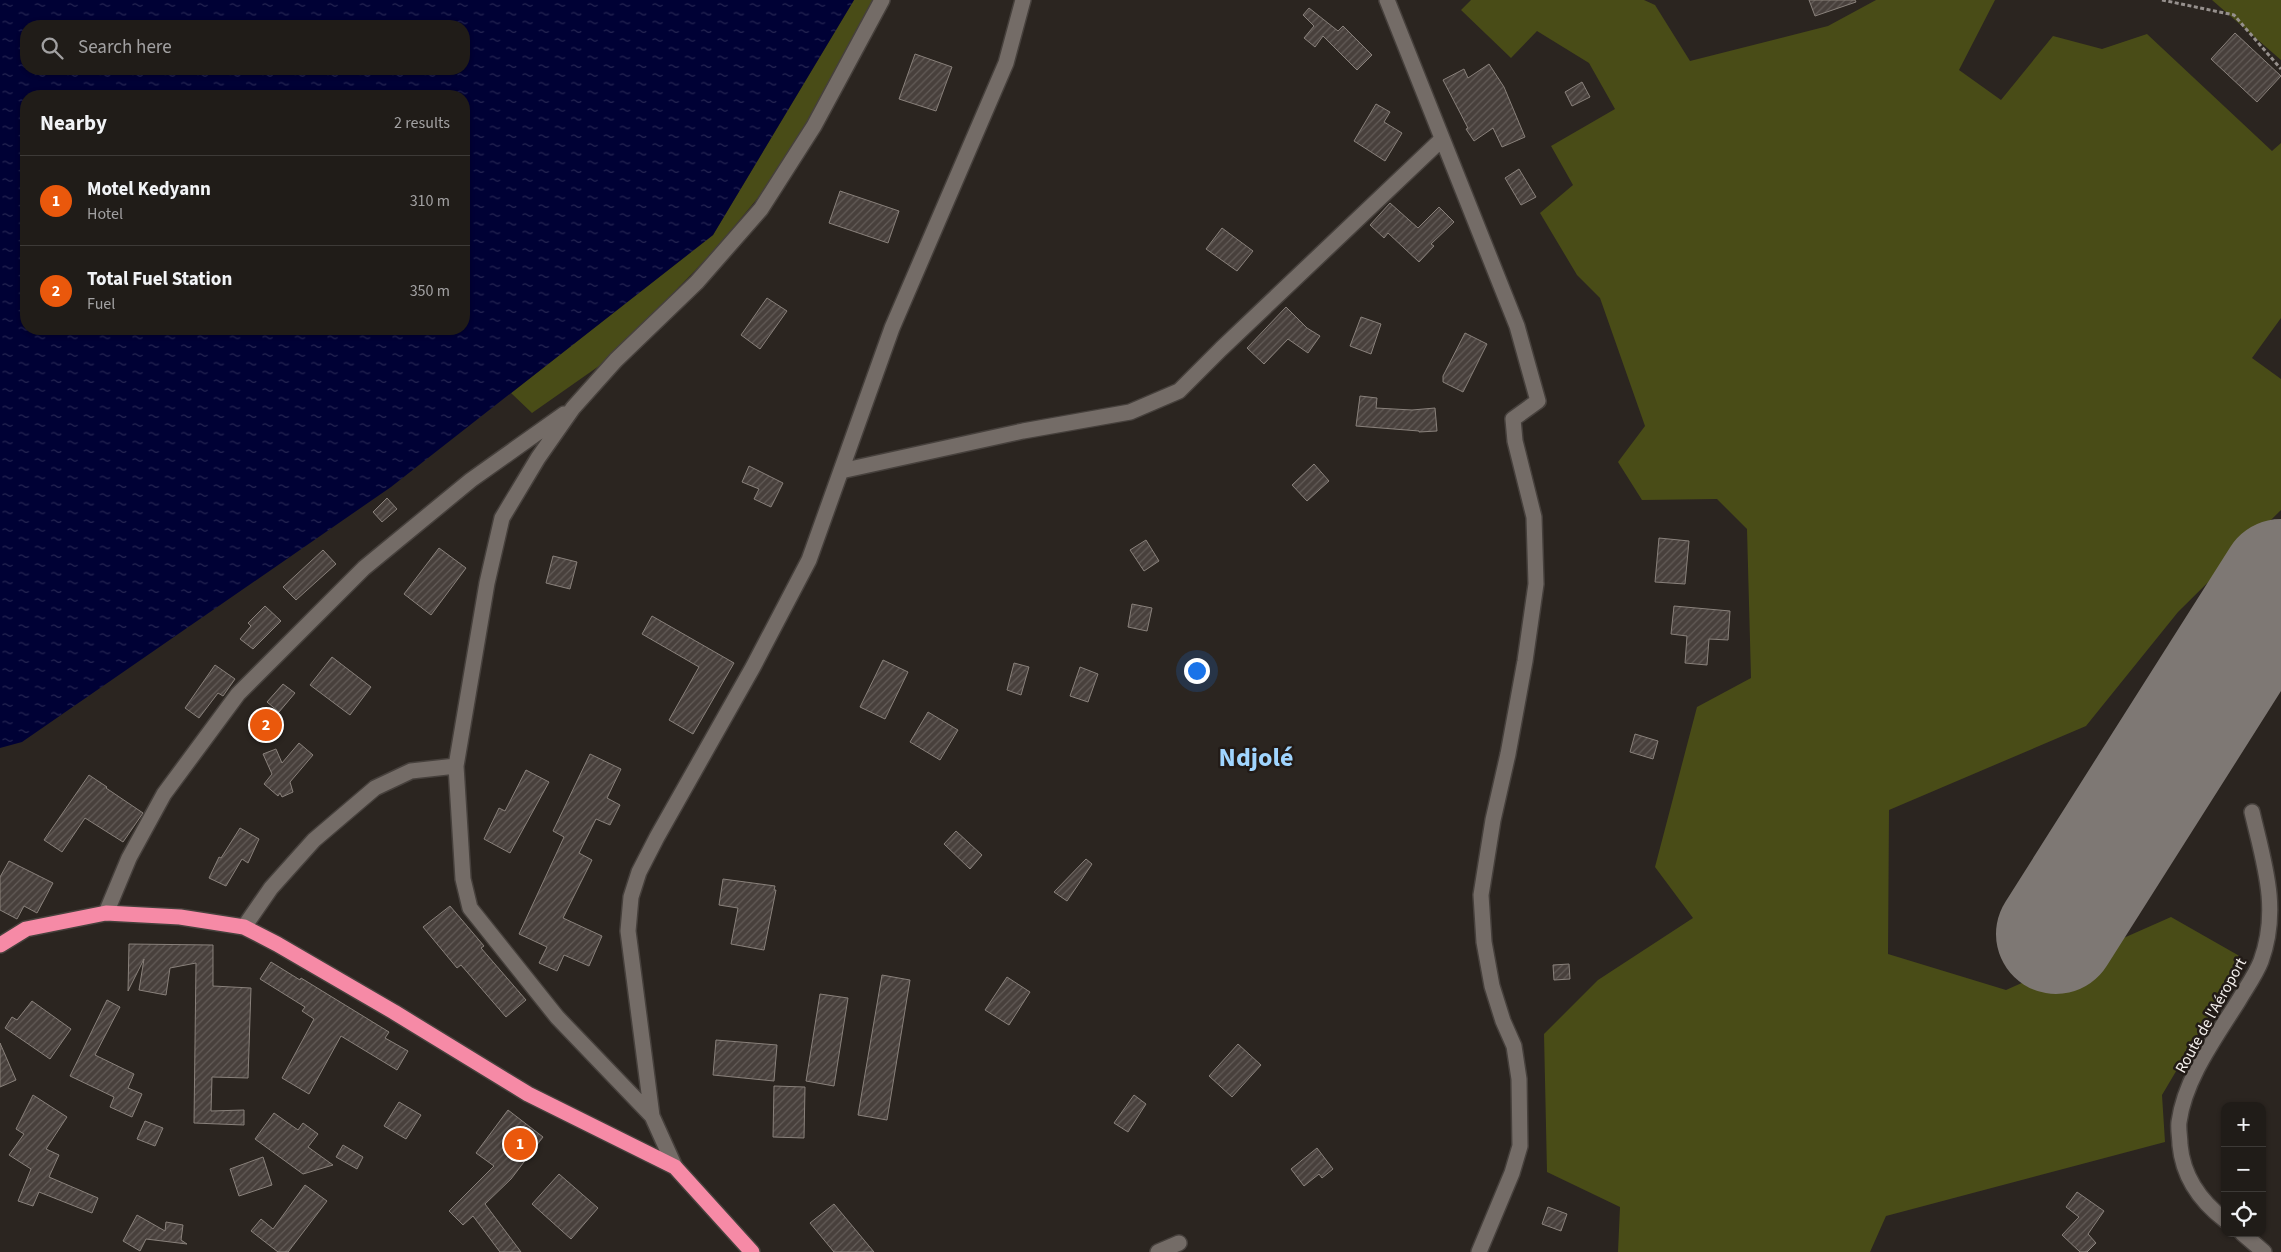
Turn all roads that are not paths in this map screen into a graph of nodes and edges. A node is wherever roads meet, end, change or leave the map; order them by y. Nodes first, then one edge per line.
1 (882, 0) edge
2 (1023, 0) edge
3 (1387, 0) edge
4 (1442, 139) junction
5 (573, 408) junction
6 (841, 471) junction
7 (456, 766) junction
8 (2252, 812) dead end
9 (106, 913) junction
10 (244, 927) junction
11 (0, 945) edge
12 (652, 1116) junction
13 (675, 1167) junction
14 (2221, 1217) edge
15 (2247, 1237) edge
16 (1180, 1243) dead end
17 (752, 1252) edge
18 (1158, 1252) edge
19 (1478, 1252) edge
20 (2264, 1252) edge

1 - 5 street
2 - 6 street
3 - 4 street
4 - 6 street
4 - 19 street
5 - 7 street
5 - 9 street
6 - 12 street
7 - 10 street
7 - 12 street
8 - 14 street, Route de l'Aéroport
9 - 10 highway
9 - 11 highway
10 - 13 highway
12 - 13 street
13 - 17 highway
15 - 20 street
16 - 18 street

